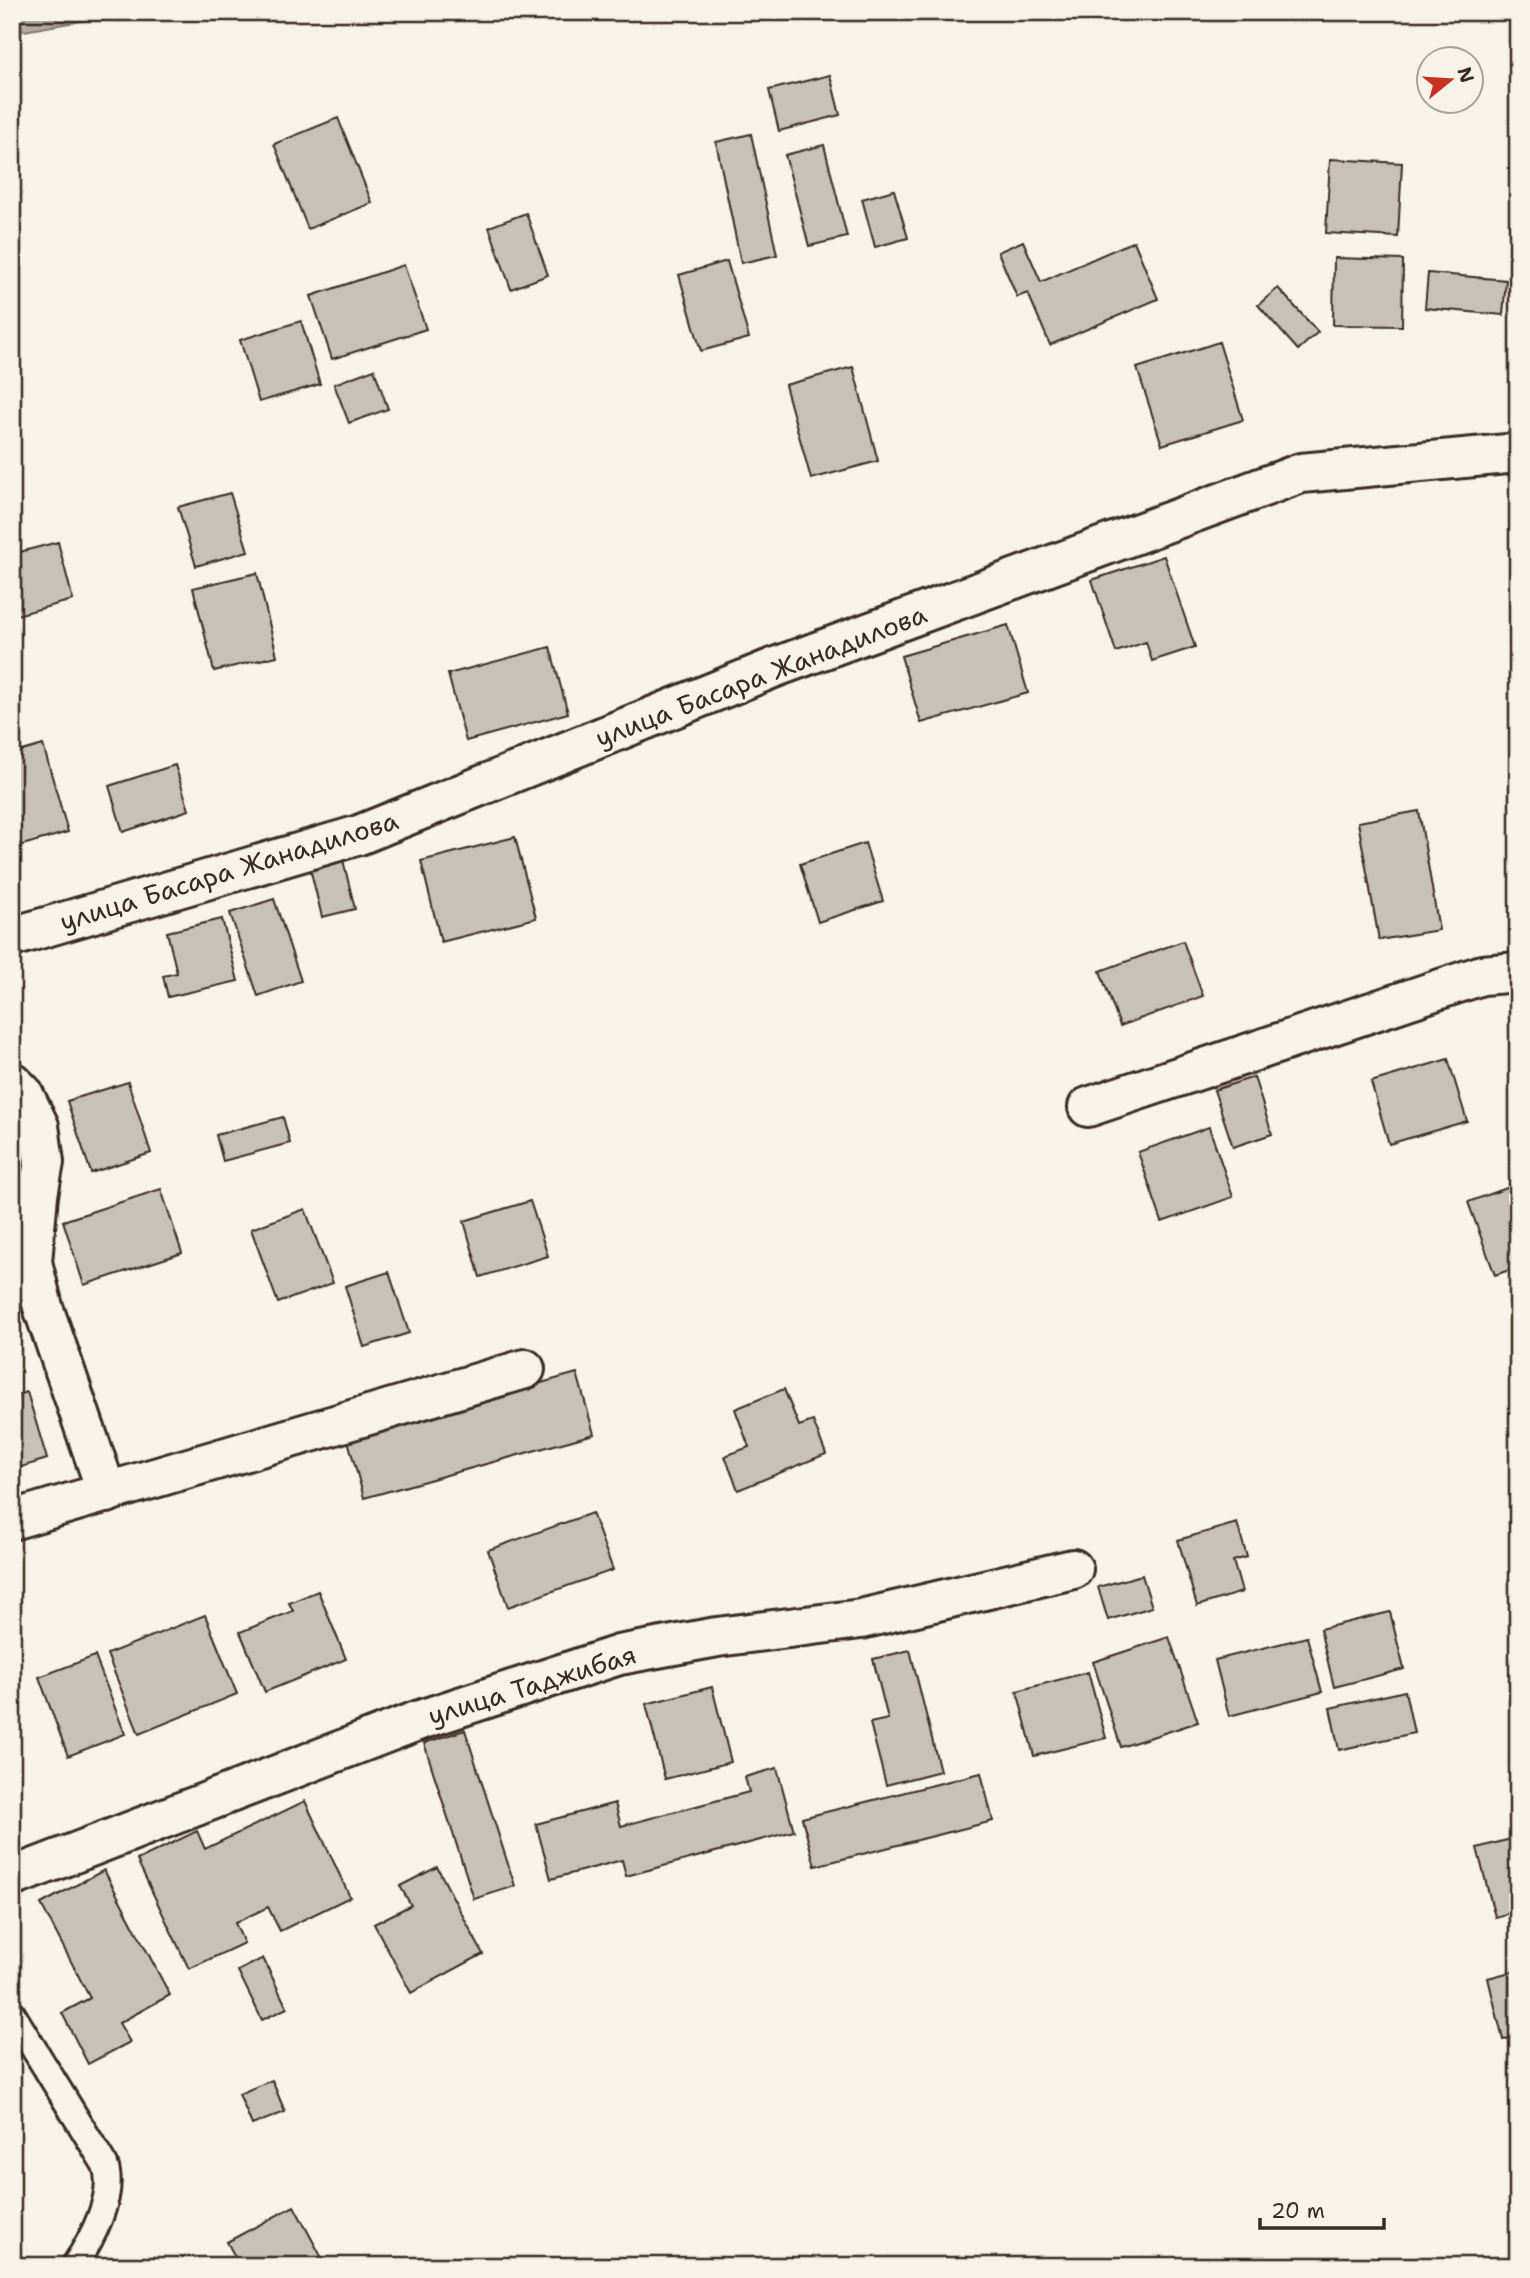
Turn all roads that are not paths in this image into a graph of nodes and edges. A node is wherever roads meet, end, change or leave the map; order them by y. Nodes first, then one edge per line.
1 (1518, 453) edge
2 (12, 937) edge
3 (1518, 972) edge
4 (12, 1082) edge
5 (1087, 1107) dead end
6 (525, 1369) dead end
7 (107, 1493) junction
8 (12, 1520) edge
9 (1073, 1569) dead end
10 (12, 1877) edge
11 (12, 2013) edge
12 (74, 2266) edge

1 - 2 street, улица Басара Жанадилова
3 - 5 street
4 - 7 street
6 - 7 street
7 - 8 street
9 - 10 street, улица Таджибая
11 - 12 lane

